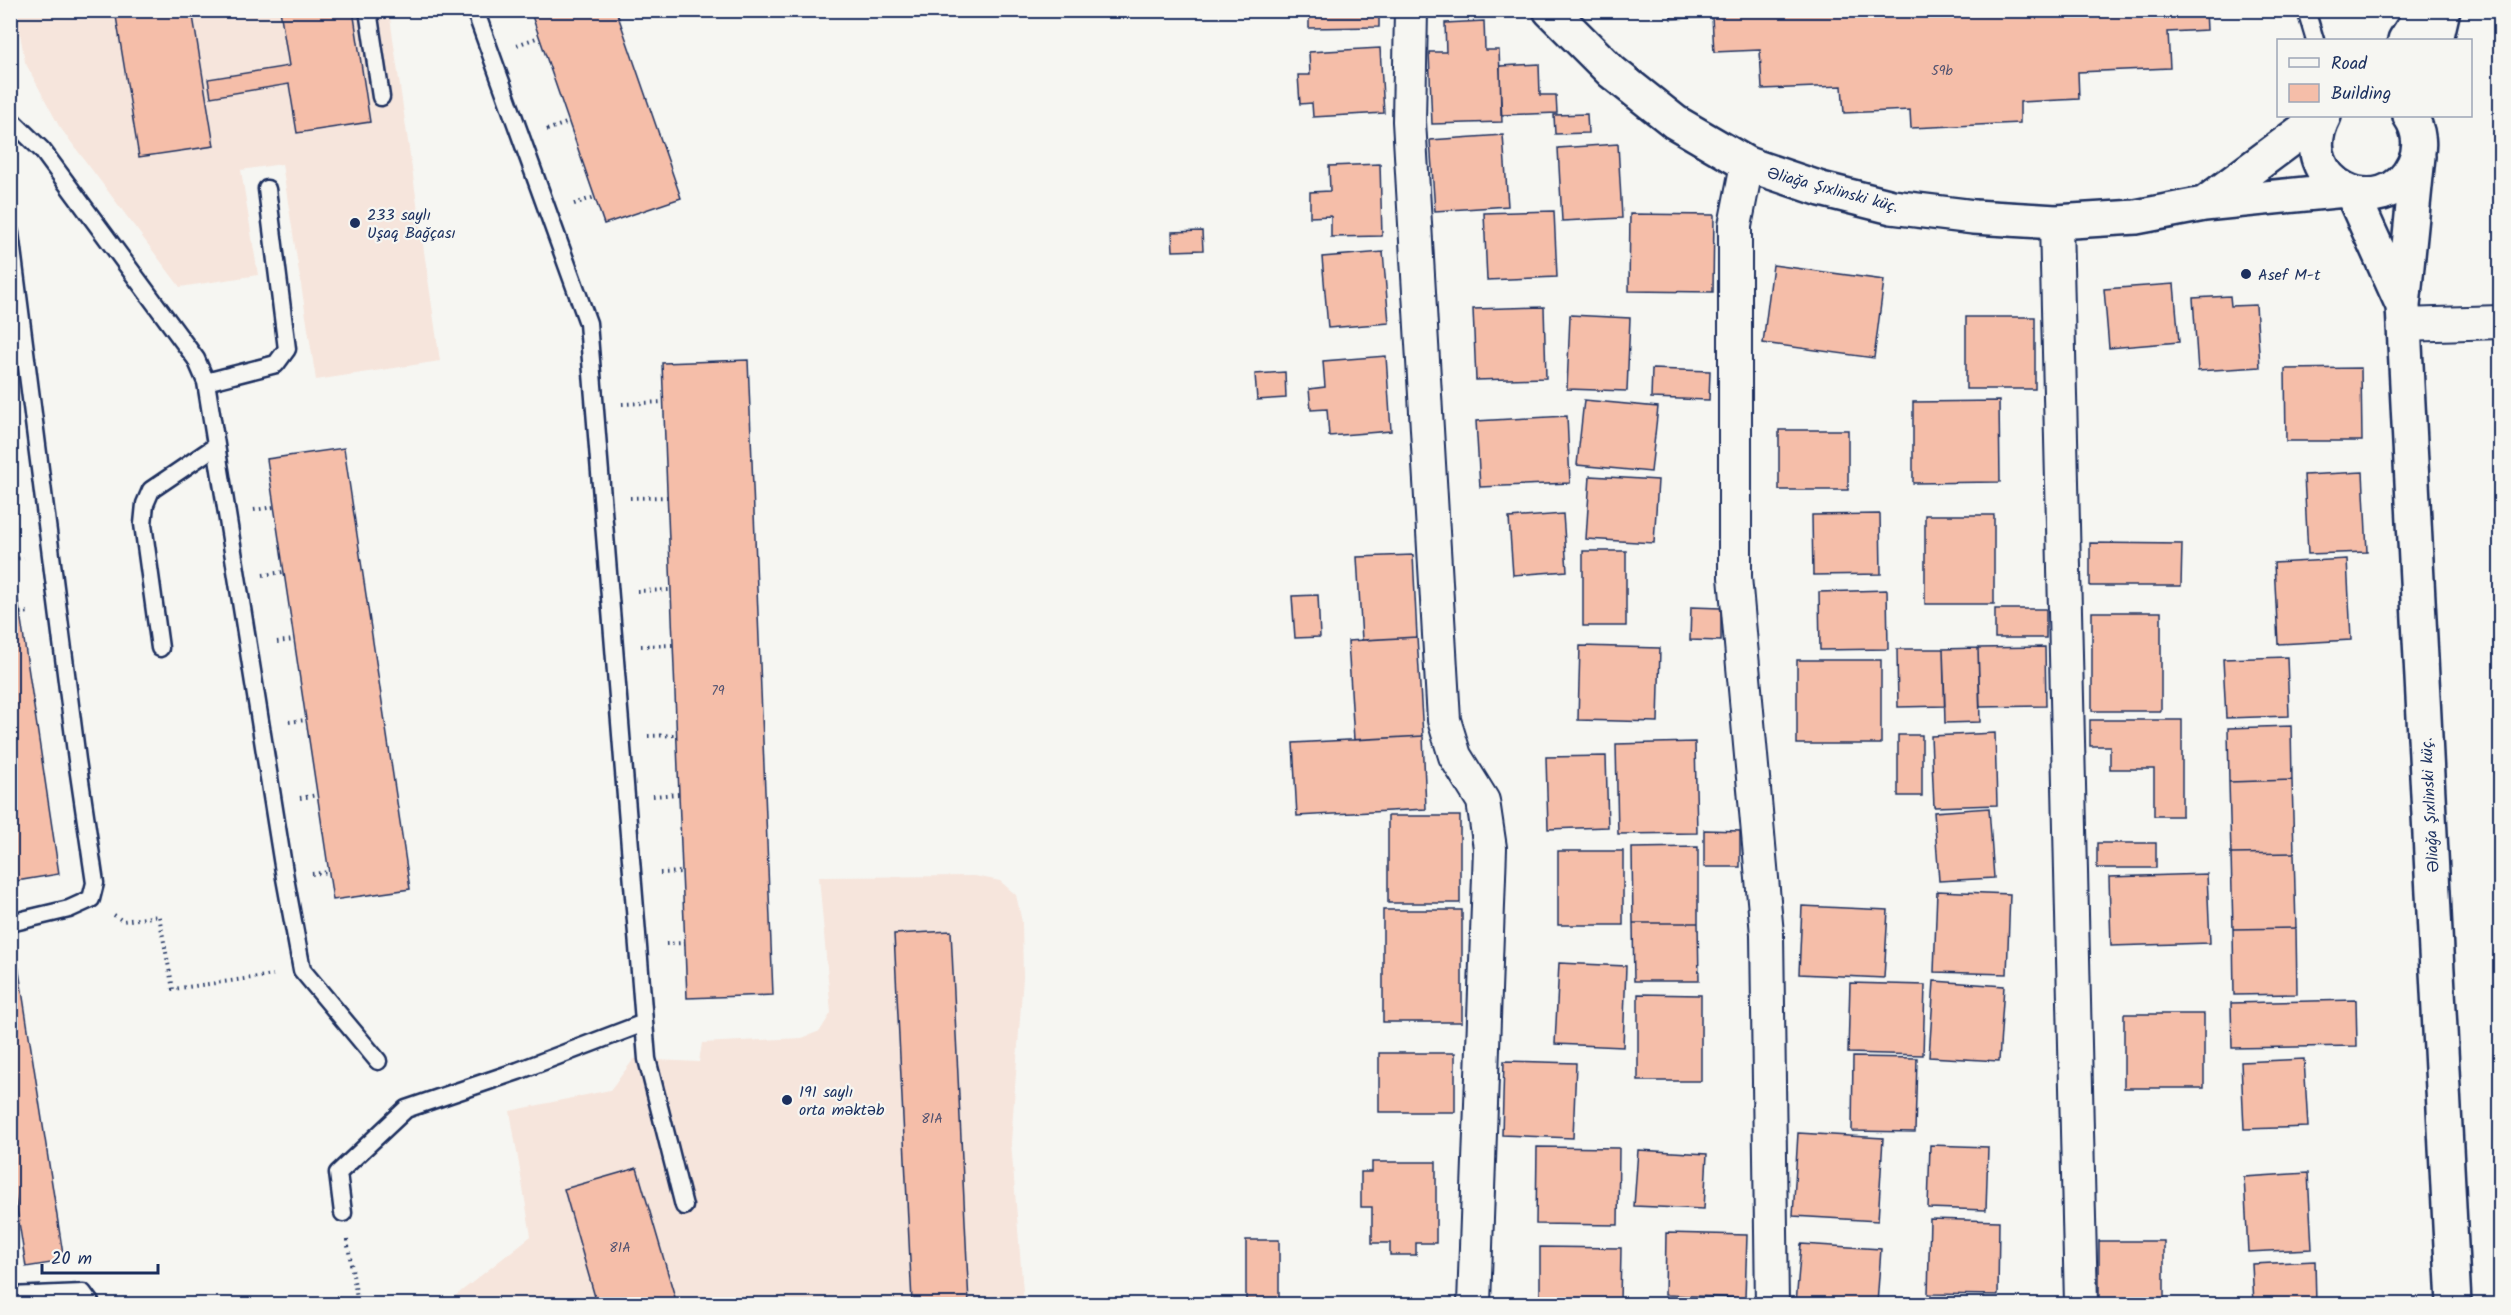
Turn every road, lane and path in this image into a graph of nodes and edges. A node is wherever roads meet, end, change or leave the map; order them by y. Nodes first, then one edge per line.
1 (368, 10) edge
2 (475, 10) edge
3 (1411, 10) edge
4 (1550, 10) edge
5 (2306, 10) edge
6 (2424, 10) edge
7 (2443, 10) edge
8 (2315, 39) edge
9 (2407, 39) edge
10 (2436, 39) edge
11 (381, 97) dead end
12 (2322, 117) edge
13 (2323, 117) edge
14 (11, 121) edge
15 (2417, 132) edge
16 (1747, 164) junction
17 (267, 189) dead end
18 (2348, 191) junction
19 (2204, 204) junction
20 (2056, 222) junction
21 (10, 233) edge
22 (2404, 316) junction
23 (2500, 322) edge
24 (206, 382) junction
25 (663, 402) dead end
26 (594, 405) junction
27 (216, 446) junction
28 (668, 497) dead end
29 (602, 499) junction
30 (160, 648) dead end
31 (123, 921) dead end
32 (10, 923) edge
33 (302, 970) junction
34 (644, 1023) junction
35 (378, 1060) dead end
36 (684, 1206) dead end
37 (343, 1213) joint
38 (10, 1296) edge
39 (91, 1305) edge
40 (358, 1305) edge
41 (1474, 1305) edge
42 (1772, 1305) edge
43 (2081, 1305) edge
44 (2454, 1305) edge

1 - 11 lane
2 - 26 lane
3 - 41 street
4 - 16 main road, Əliağa Şıxlinski küç.
5 - 8 lane
6 - 9 main road
7 - 10 main road
12 - 19 main road
13 - 18 main road
14 - 24 lane
15 - 18 main road, Əliağa Şıxlinski küç.
15 - 22 main road
16 - 20 main road, Əliağa Şıxlinski küç.
16 - 42 street
17 - 24 lane
18 - 19 main road, Əliağa Şıxlinski küç.
18 - 22 main road
19 - 20 main road, Əliağa Şıxlinski küç.
20 - 43 street
21 - 32 lane
22 - 23 street
22 - 44 main road, Əliağa Şıxlinski küç.
24 - 27 lane
25 - 26 path
26 - 29 lane
27 - 30 lane
27 - 33 lane
28 - 29 path
29 - 34 lane
31 - 33 path
33 - 35 lane
34 - 36 lane
34 - 37 lane
37 - 40 path
38 - 39 lane

